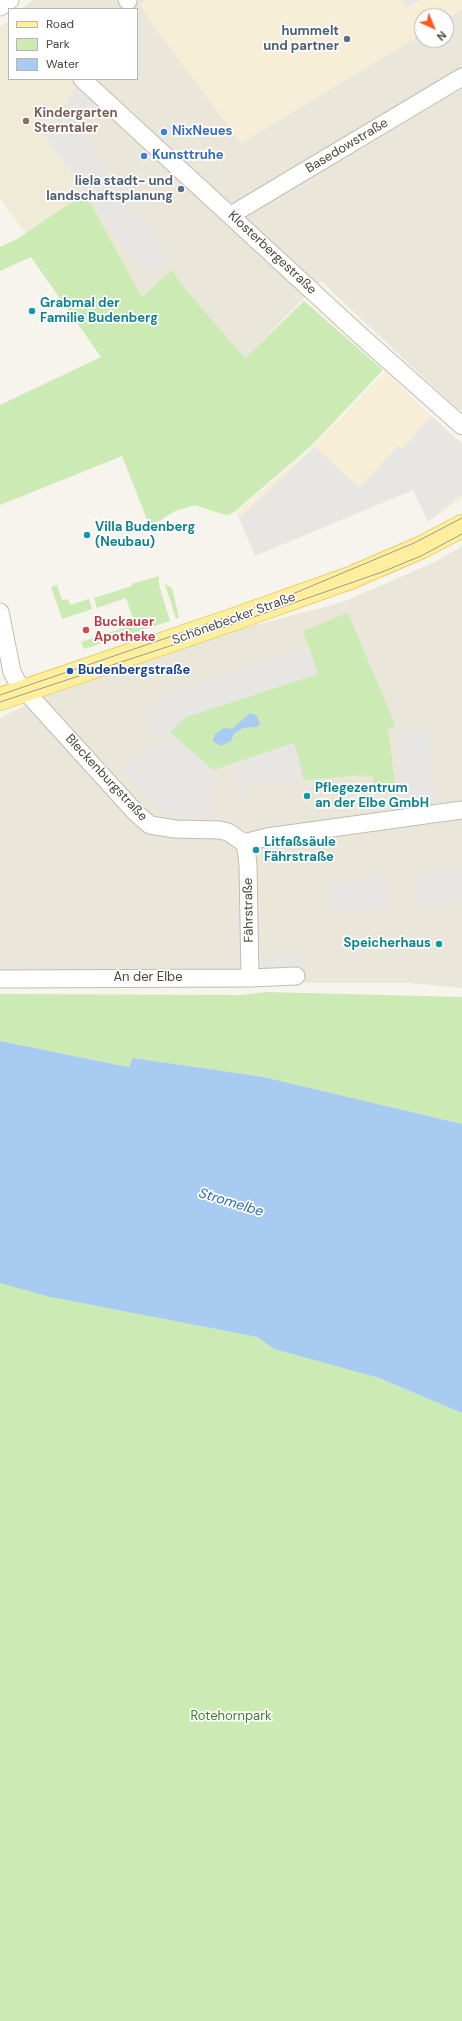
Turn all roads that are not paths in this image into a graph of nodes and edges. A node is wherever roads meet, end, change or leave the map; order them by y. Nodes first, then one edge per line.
1 (462, 77) edge
2 (83, 80) edge
3 (232, 215) junction
4 (462, 426) edge
5 (462, 526) edge
6 (0, 612) edge
7 (25, 691) junction
8 (0, 699) edge
9 (462, 810) edge
10 (244, 843) junction
11 (296, 976) dead end
12 (0, 978) edge
13 (250, 978) junction

1 - 3 street, Basedowstraße
2 - 3 street, Klosterbergestraße
3 - 4 street, Klosterbergestraße
5 - 7 main road, Schönebecker Straße
6 - 7 street
7 - 8 main road, Schönebecker Straße
7 - 10 street, Bleckenburgstraße
9 - 10 street
10 - 13 street, Fährstraße
11 - 13 street, An der Elbe
12 - 13 street, An der Elbe

